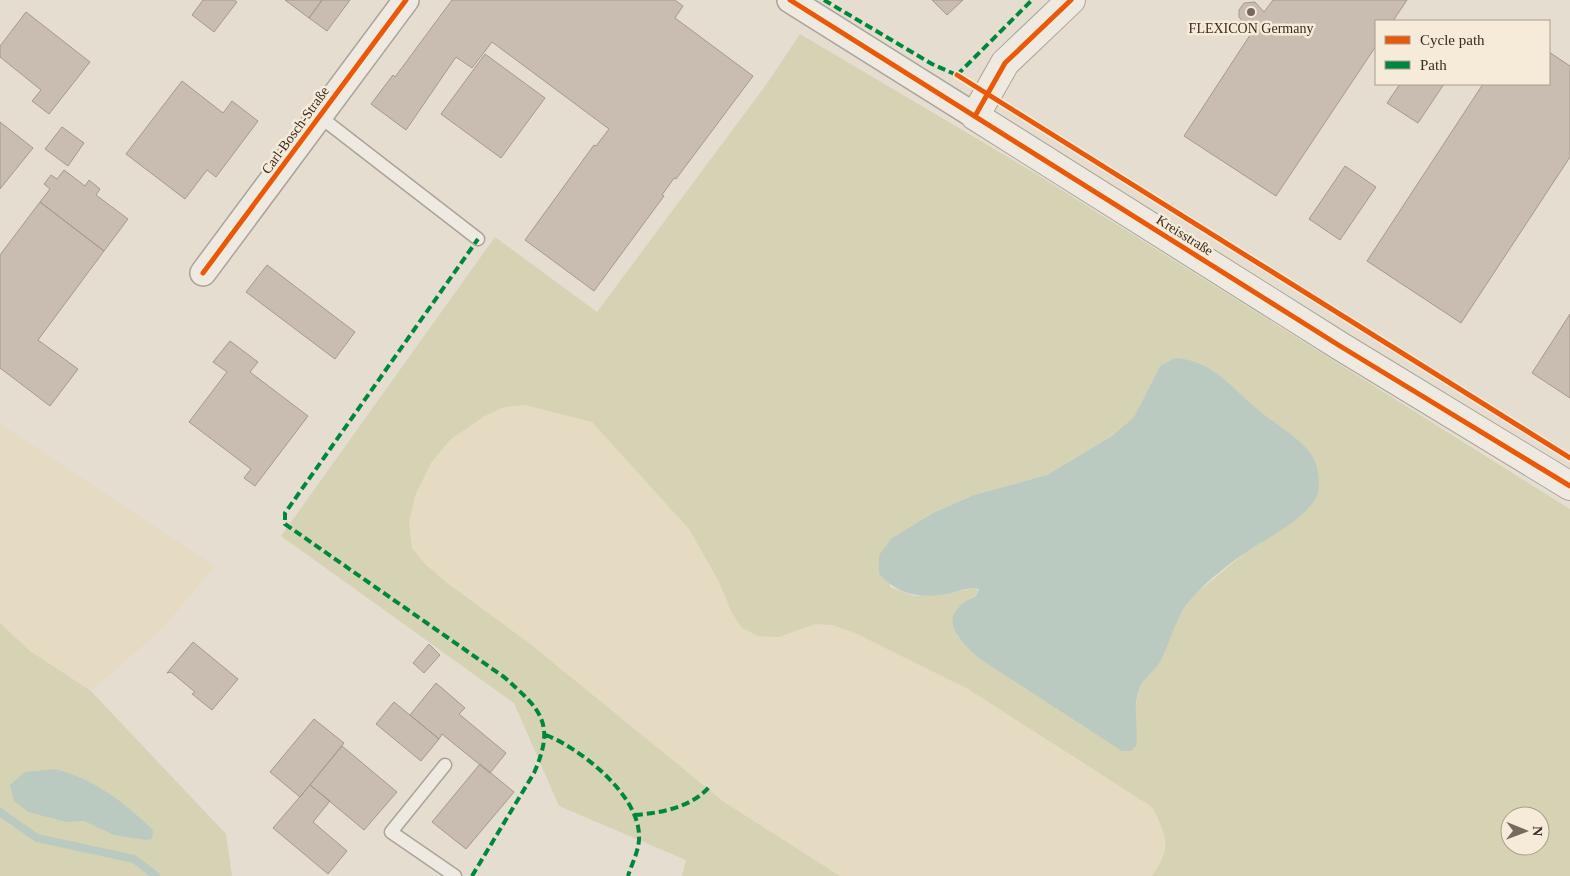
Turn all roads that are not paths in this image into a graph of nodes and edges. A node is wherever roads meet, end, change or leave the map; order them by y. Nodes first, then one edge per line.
1 (406, 0) edge
2 (790, 0) edge
3 (1071, 0) edge
4 (319, 116) junction
5 (975, 116) junction
6 (478, 239) dead end
7 (203, 273) dead end
8 (1570, 486) edge
9 (445, 765) dead end
10 (455, 876) edge

1 - 4 street, Carl-Bosch-Straße
2 - 5 street, Kreisstraße
3 - 5 street
4 - 6 lane
4 - 7 street, Carl-Bosch-Straße
5 - 8 street, Kreisstraße
9 - 10 lane

